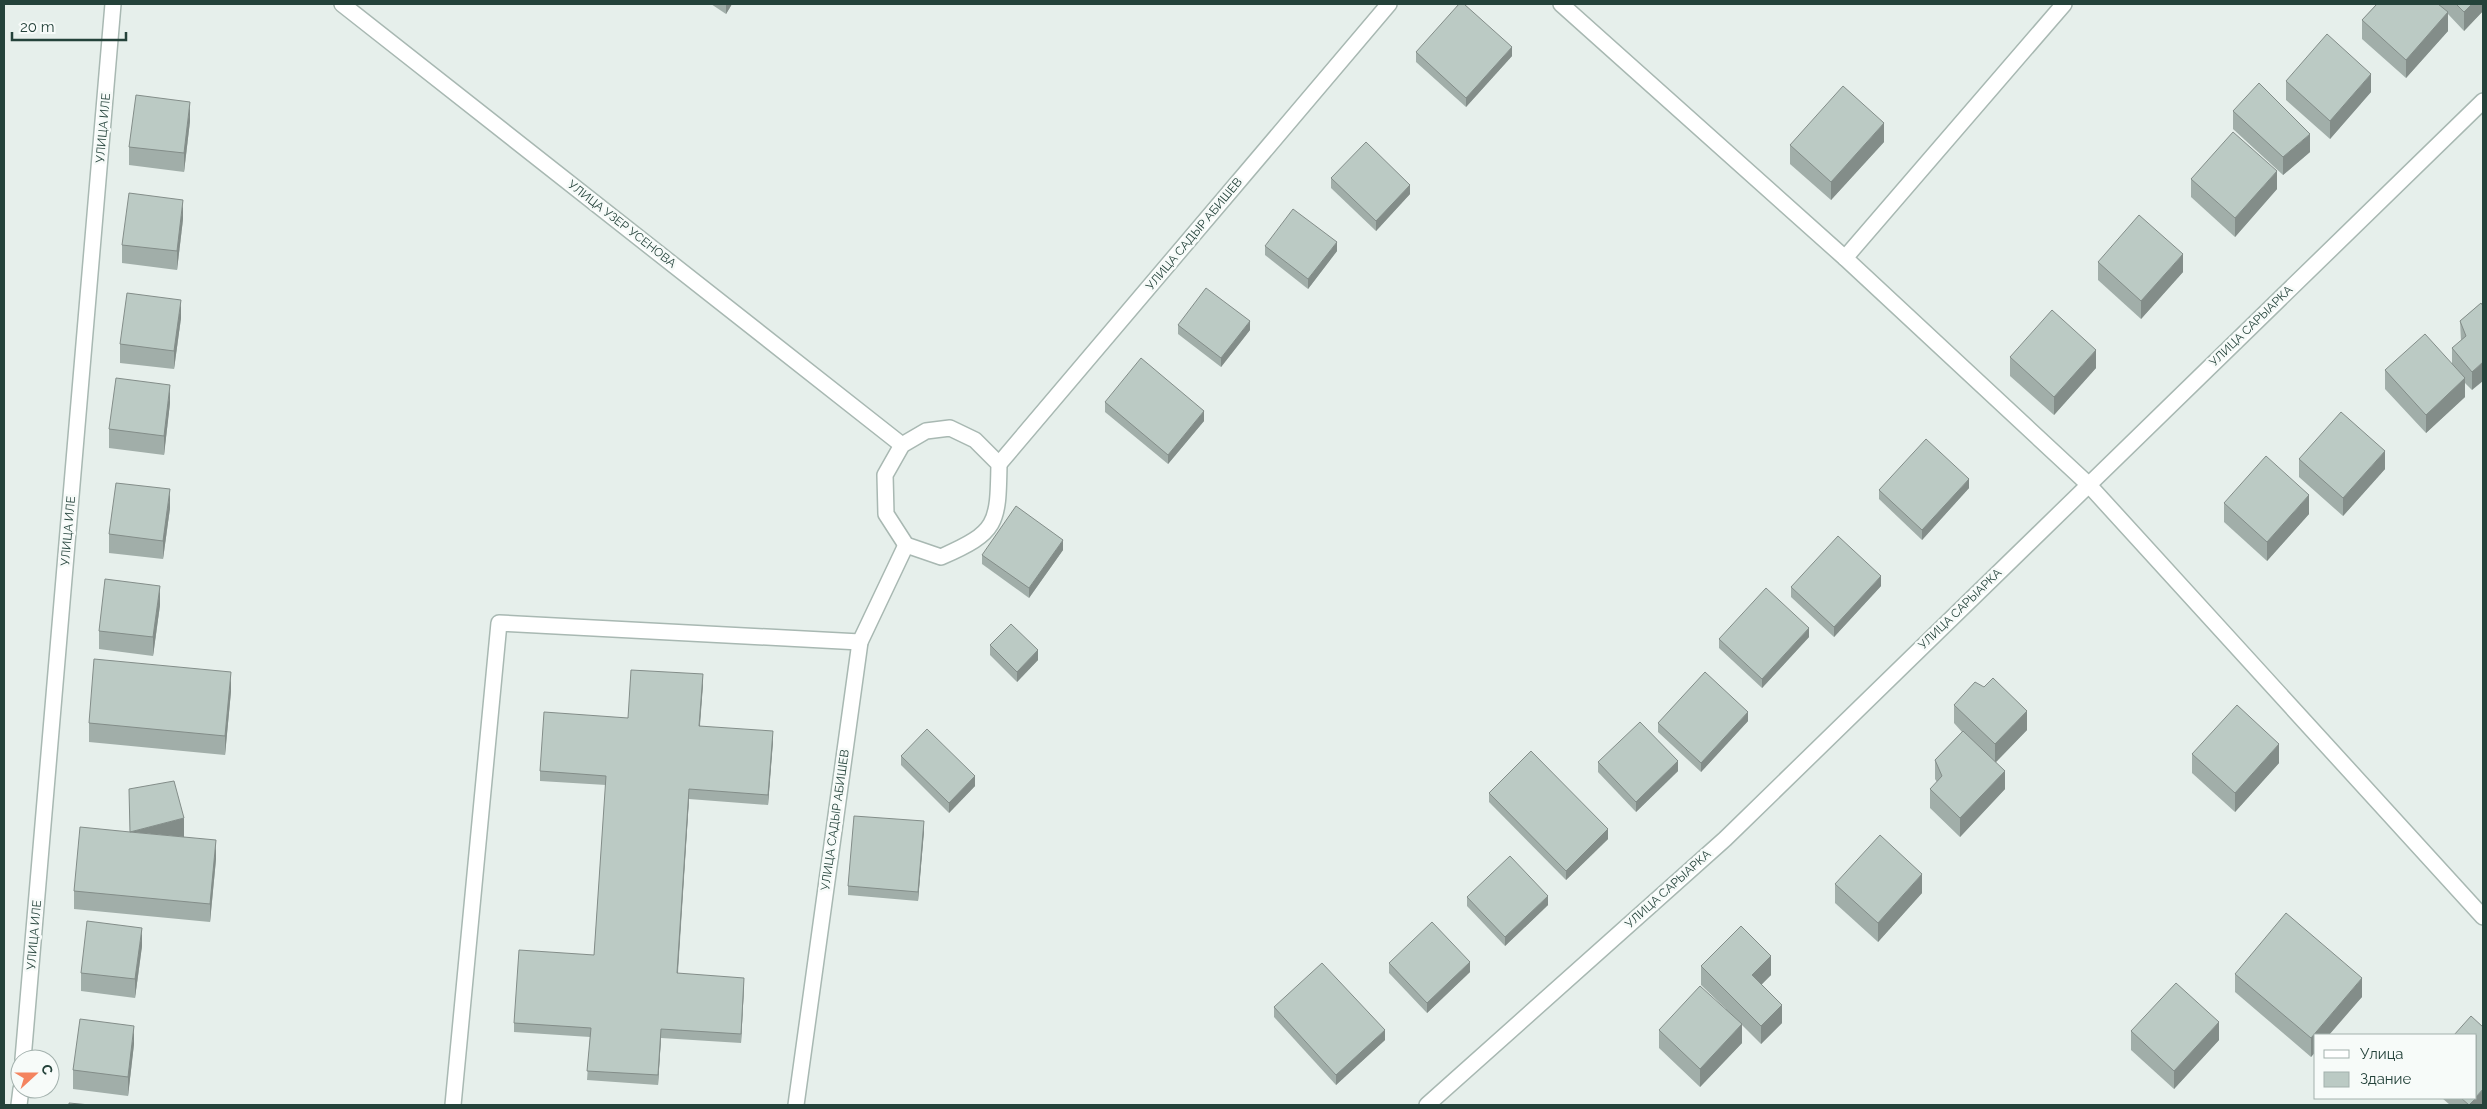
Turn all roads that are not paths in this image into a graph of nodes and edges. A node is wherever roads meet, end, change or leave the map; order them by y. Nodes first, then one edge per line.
1 (113, 4) edge
2 (342, 4) edge
3 (1390, 4) edge
4 (1561, 4) edge
5 (2064, 4) edge
6 (2483, 101) edge
7 (1845, 258) junction
8 (902, 445) junction
9 (998, 464) junction
10 (2088, 484) junction
11 (906, 545) junction
12 (860, 642) junction
13 (2483, 917) edge
14 (24, 1049) edge
15 (453, 1105) edge
16 (796, 1105) edge
17 (1427, 1105) edge

1 - 14 street, УЛИЦА ИЛЕ
2 - 8 street, УЛИЦА УЗЕР УСЕНОВА
3 - 9 street, УЛИЦА САДЫР АБИШЕВ
4 - 7 street
5 - 7 street
6 - 10 street, УЛИЦА САРЫАРКА
7 - 10 street
8 - 9 street
8 - 11 street
9 - 11 street
10 - 13 street
10 - 17 street, УЛИЦА САРЫАРКА
11 - 12 street, УЛИЦА САДЫР АБИШЕВ
12 - 15 street
12 - 16 street, УЛИЦА САДЫР АБИШЕВ

